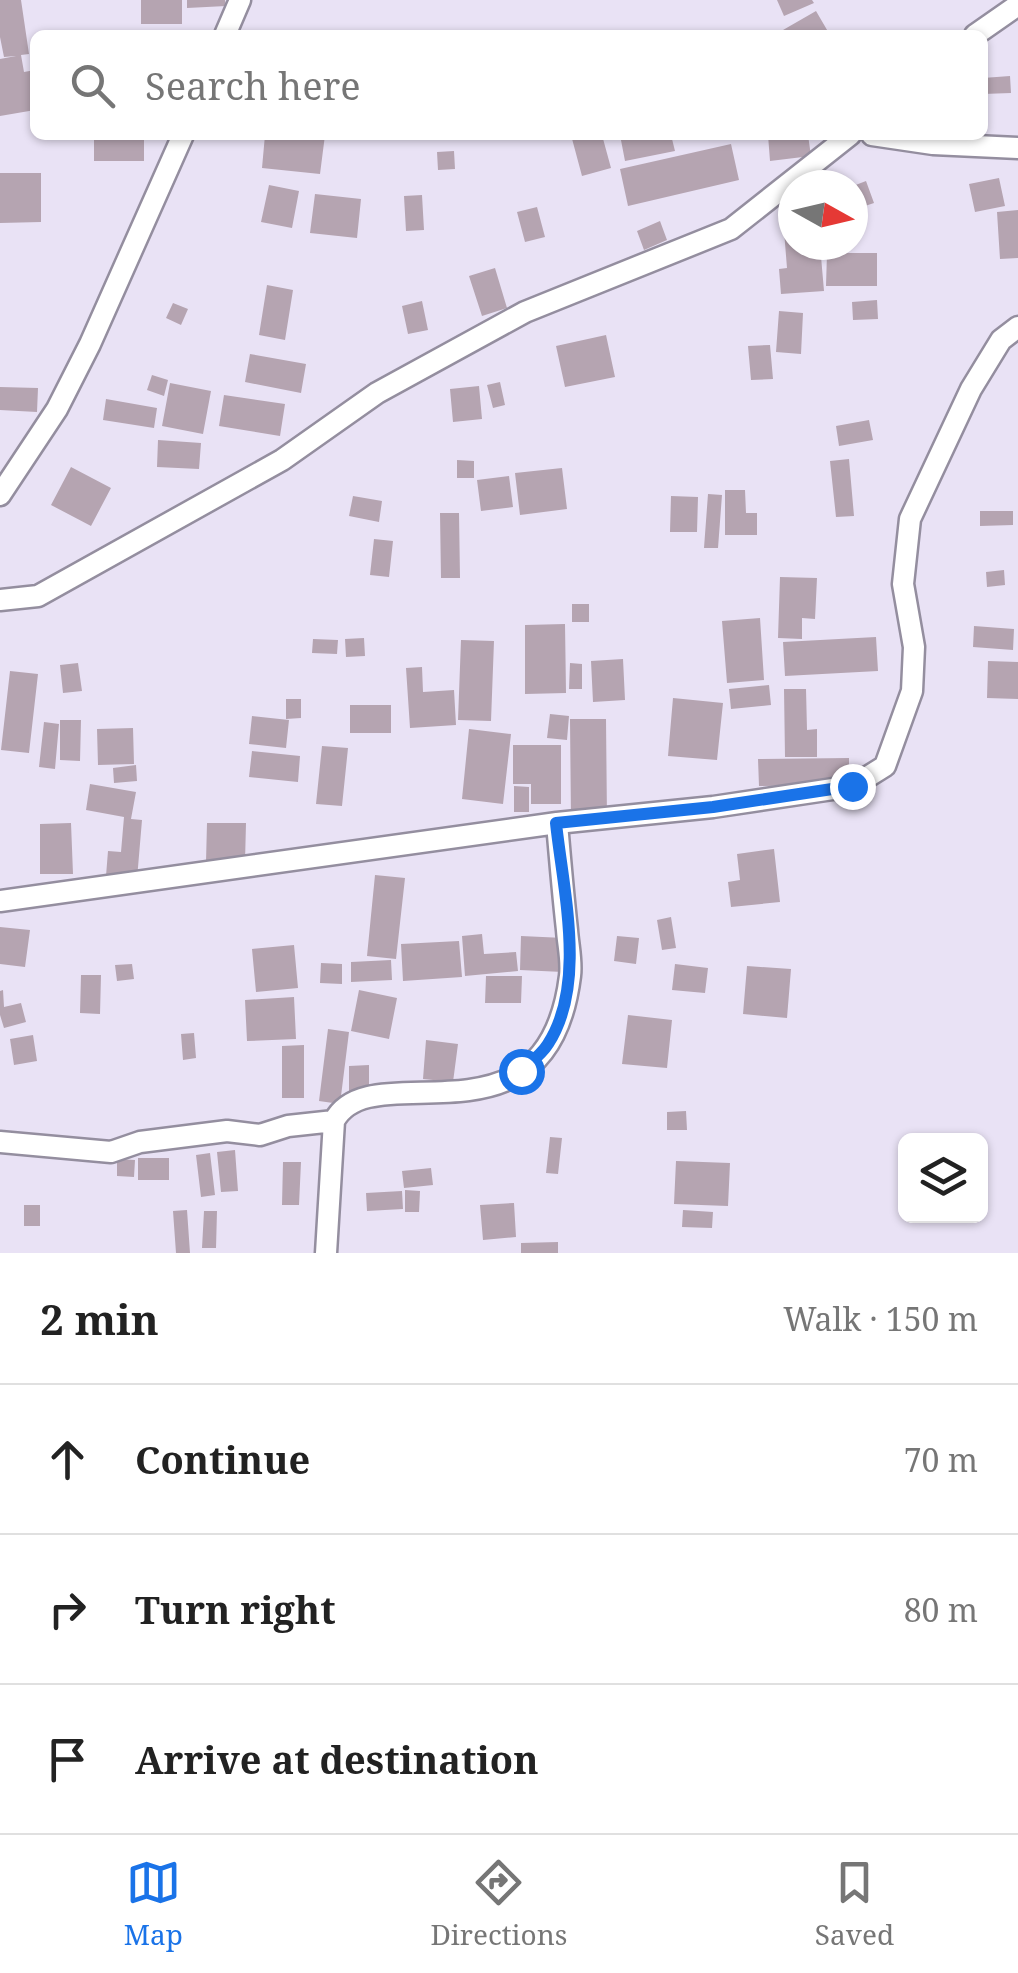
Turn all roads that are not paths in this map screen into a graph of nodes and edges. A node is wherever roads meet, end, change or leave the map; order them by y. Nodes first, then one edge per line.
1 (240, 0) edge
2 (1018, 5) edge
3 (227, 30) edge
4 (982, 30) edge
5 (181, 140) edge
6 (844, 140) edge
7 (906, 140) edge
8 (1018, 148) edge
9 (1018, 327) edge
10 (0, 494) edge
11 (0, 600) edge
12 (556, 823) junction
13 (0, 902) edge
14 (334, 1120) junction
15 (0, 1142) edge
16 (326, 1253) edge

1 - 3 street
2 - 4 street
5 - 10 street
6 - 11 street
7 - 8 street
9 - 12 street
12 - 13 street
12 - 14 street
14 - 15 street
14 - 16 street

